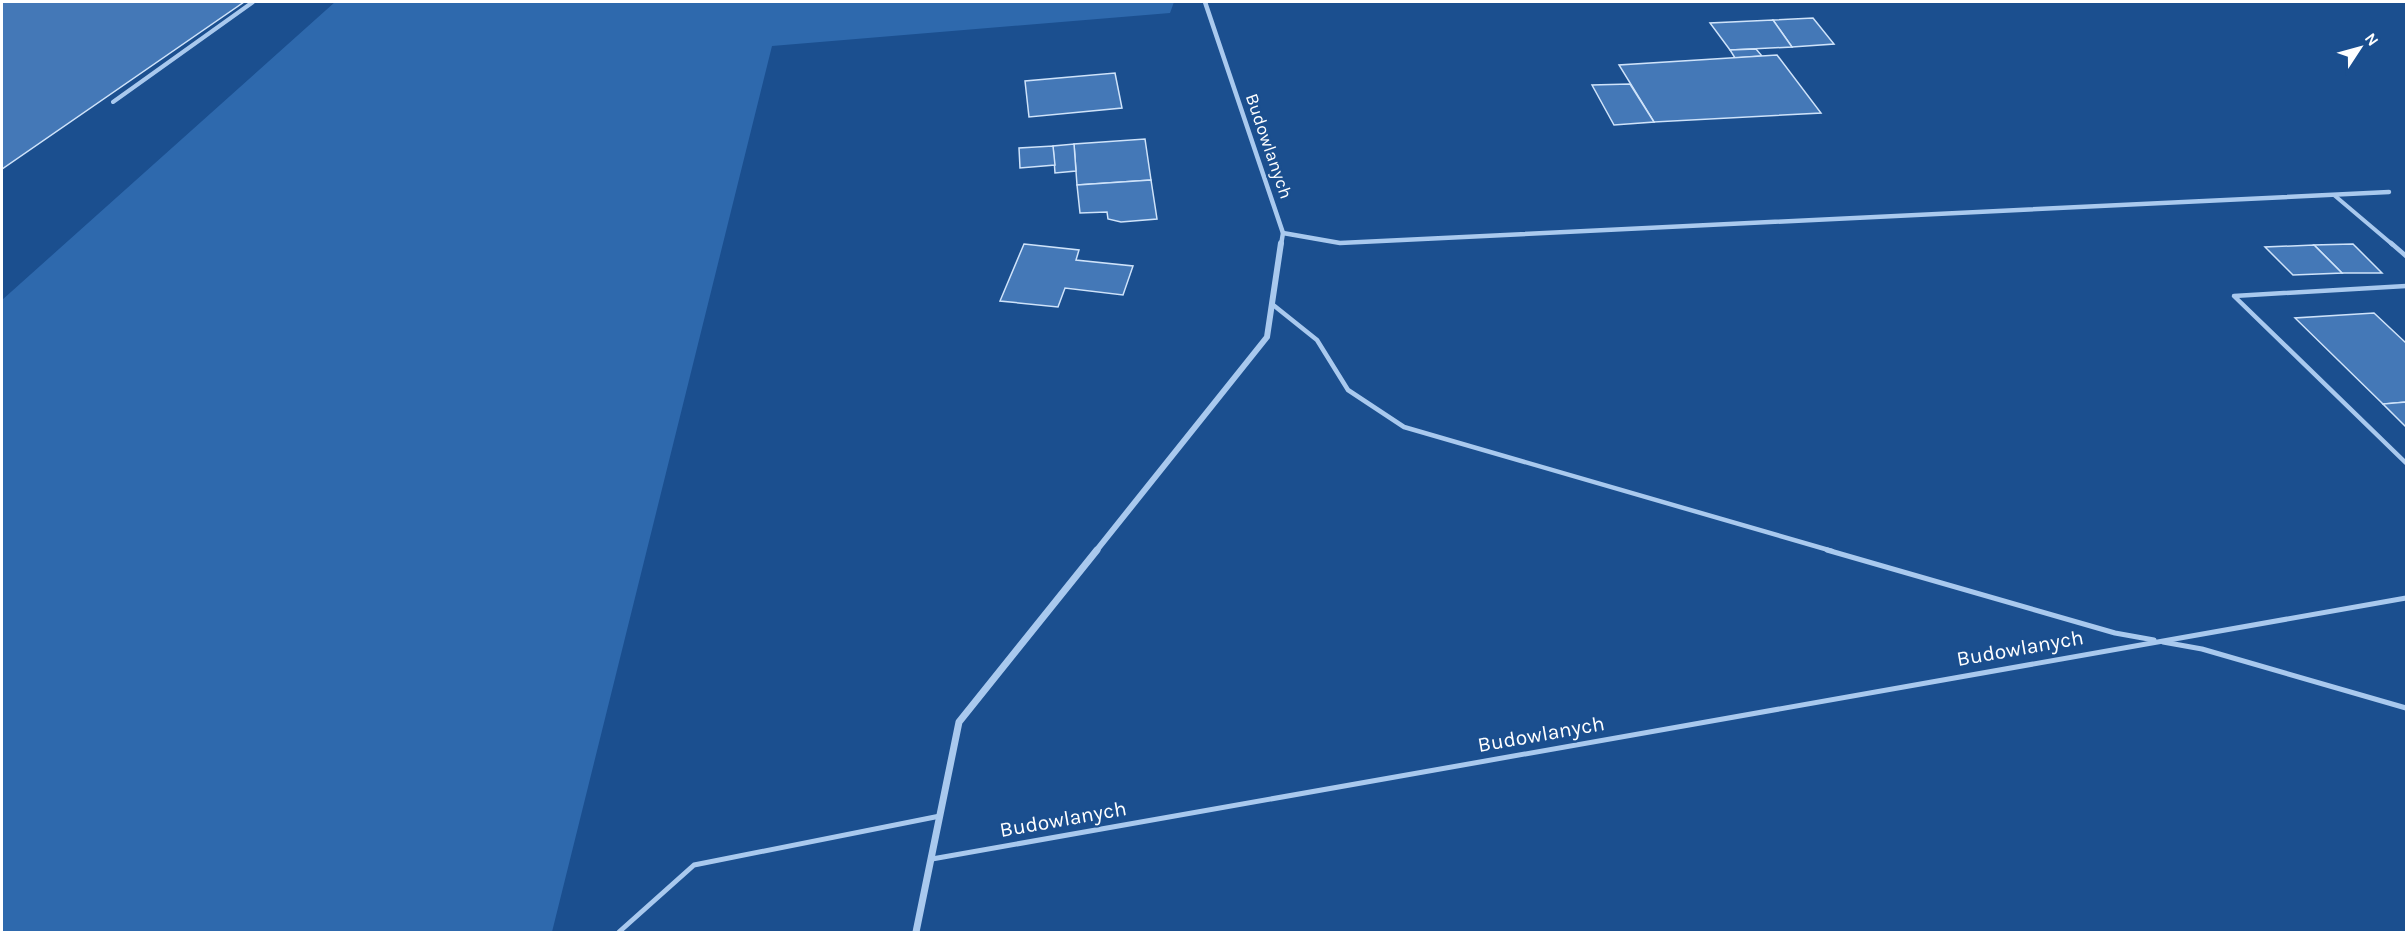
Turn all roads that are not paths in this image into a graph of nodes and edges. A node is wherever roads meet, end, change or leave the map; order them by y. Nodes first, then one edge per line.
1 (253, 2) edge
2 (1204, 2) edge
3 (113, 102) dead end
4 (2390, 192) dead end
5 (2334, 195) junction
6 (1283, 233) junction
7 (2406, 256) edge
8 (2406, 286) edge
9 (1272, 304) junction
10 (2406, 463) edge
11 (2406, 598) edge
12 (2157, 641) junction
13 (2406, 708) edge
14 (940, 816) junction
15 (932, 859) junction
16 (619, 933) edge
17 (916, 933) edge

1 - 3 lane
2 - 6 street, Budowlanych
4 - 5 street
5 - 6 street
5 - 7 lane
6 - 9 street, Budowlanych
8 - 10 lane
9 - 12 lane, Budowlanych
9 - 14 street, Budowlanych
11 - 12 lane, Budowlanych
12 - 13 lane, Budowlanych
12 - 15 lane, Budowlanych
14 - 15 street, Budowlanych
14 - 16 lane
15 - 17 street, Budowlanych

